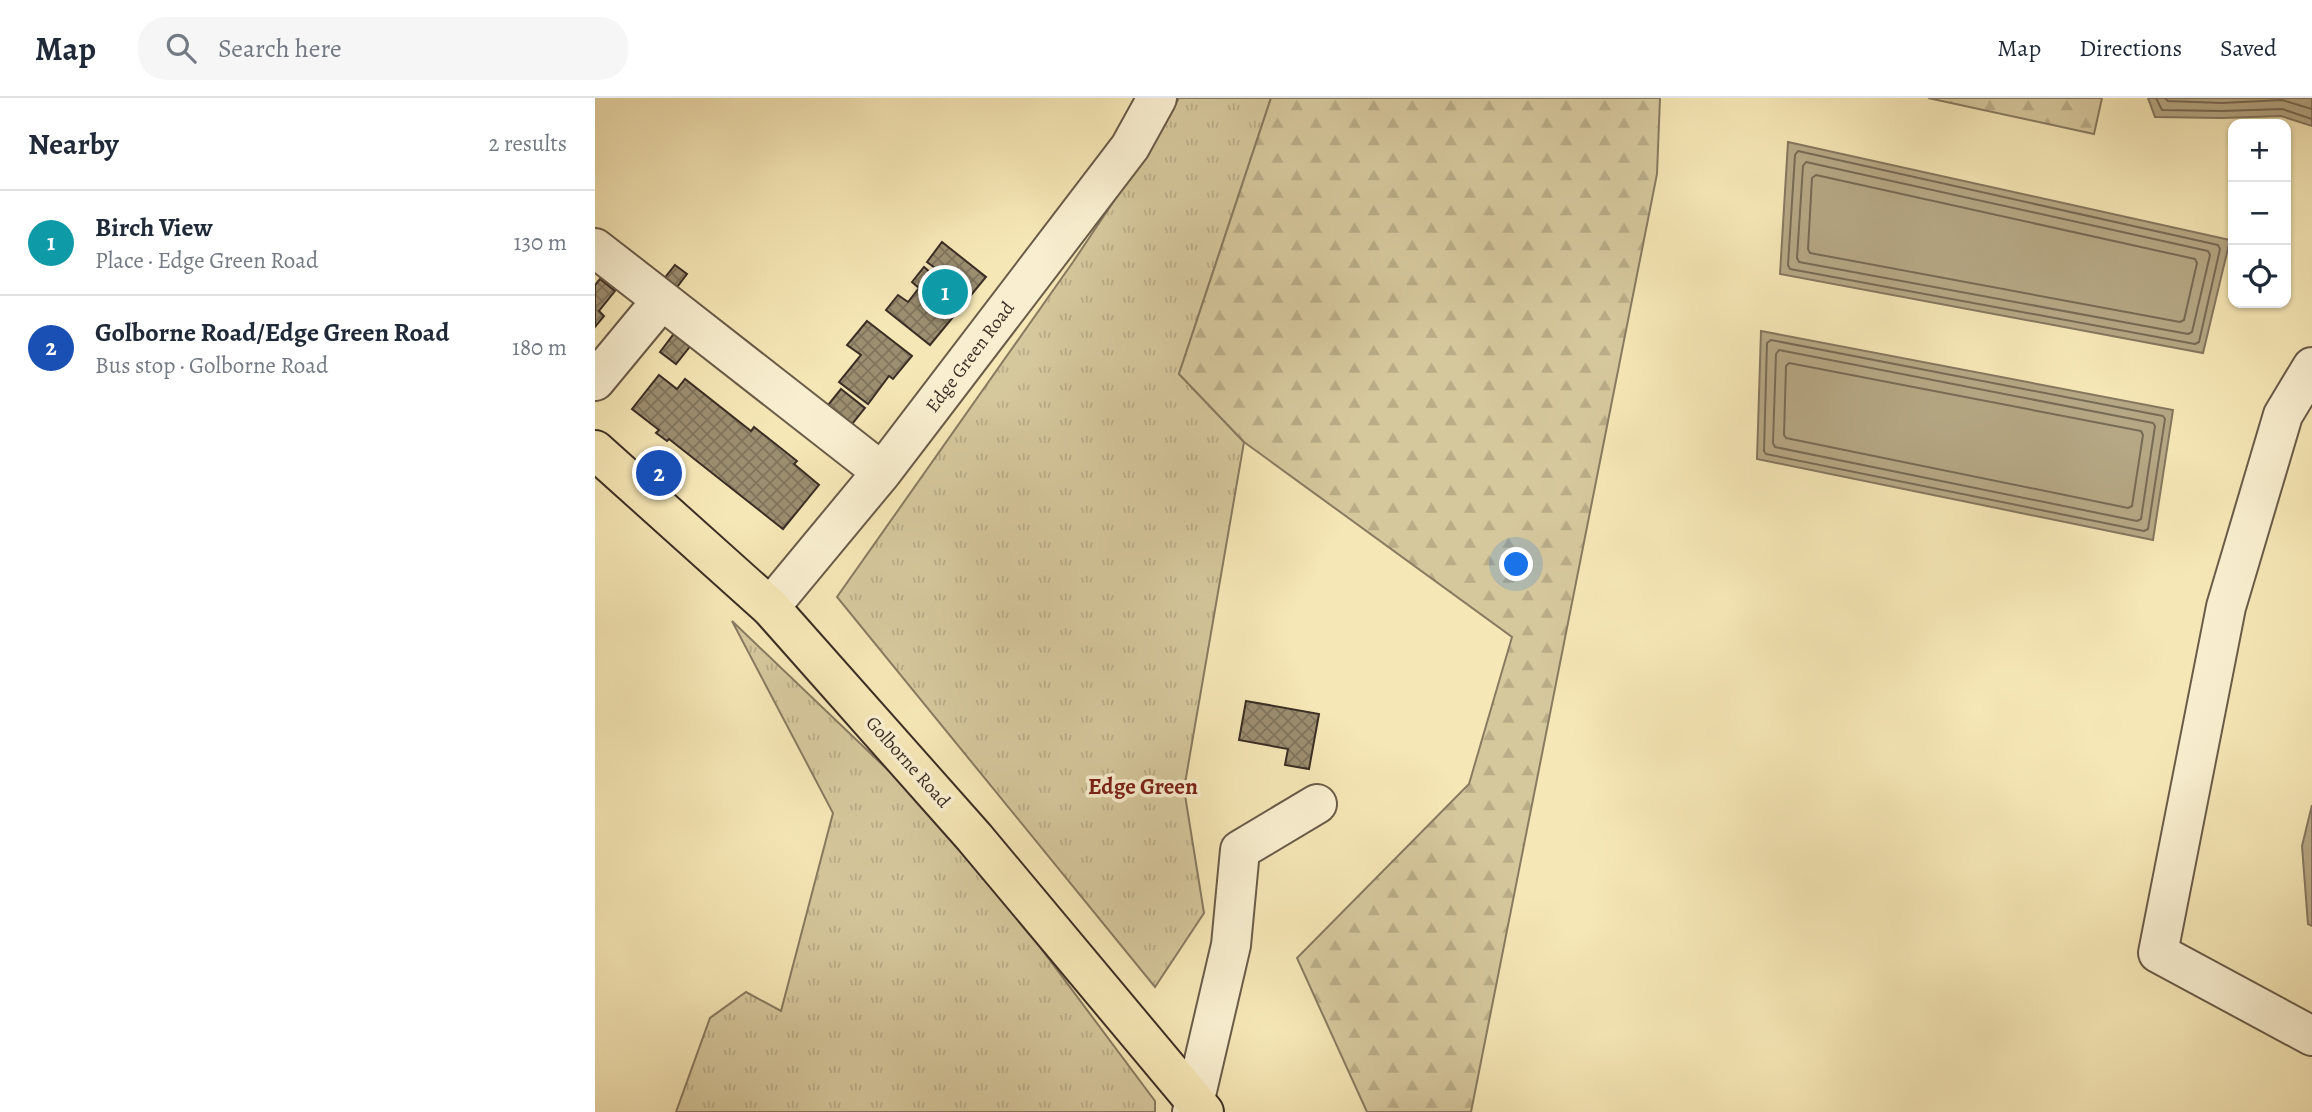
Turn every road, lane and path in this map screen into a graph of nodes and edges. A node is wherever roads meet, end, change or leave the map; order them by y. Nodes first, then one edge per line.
1 (1157, 98) edge
2 (595, 248) edge
3 (662, 300) junction
4 (2312, 367) edge
5 (595, 381) edge
6 (595, 450) edge
7 (882, 472) junction
8 (770, 607) junction
9 (1317, 804) dead end
10 (2312, 1036) edge
11 (1197, 1108) edge

1 - 7 street, Edge Green Road
2 - 3 street
3 - 5 street
3 - 7 street
4 - 10 street
6 - 8 main road, Golborne Road
7 - 8 street, Edge Green Road
8 - 11 main road, Golborne Road
9 - 11 street

